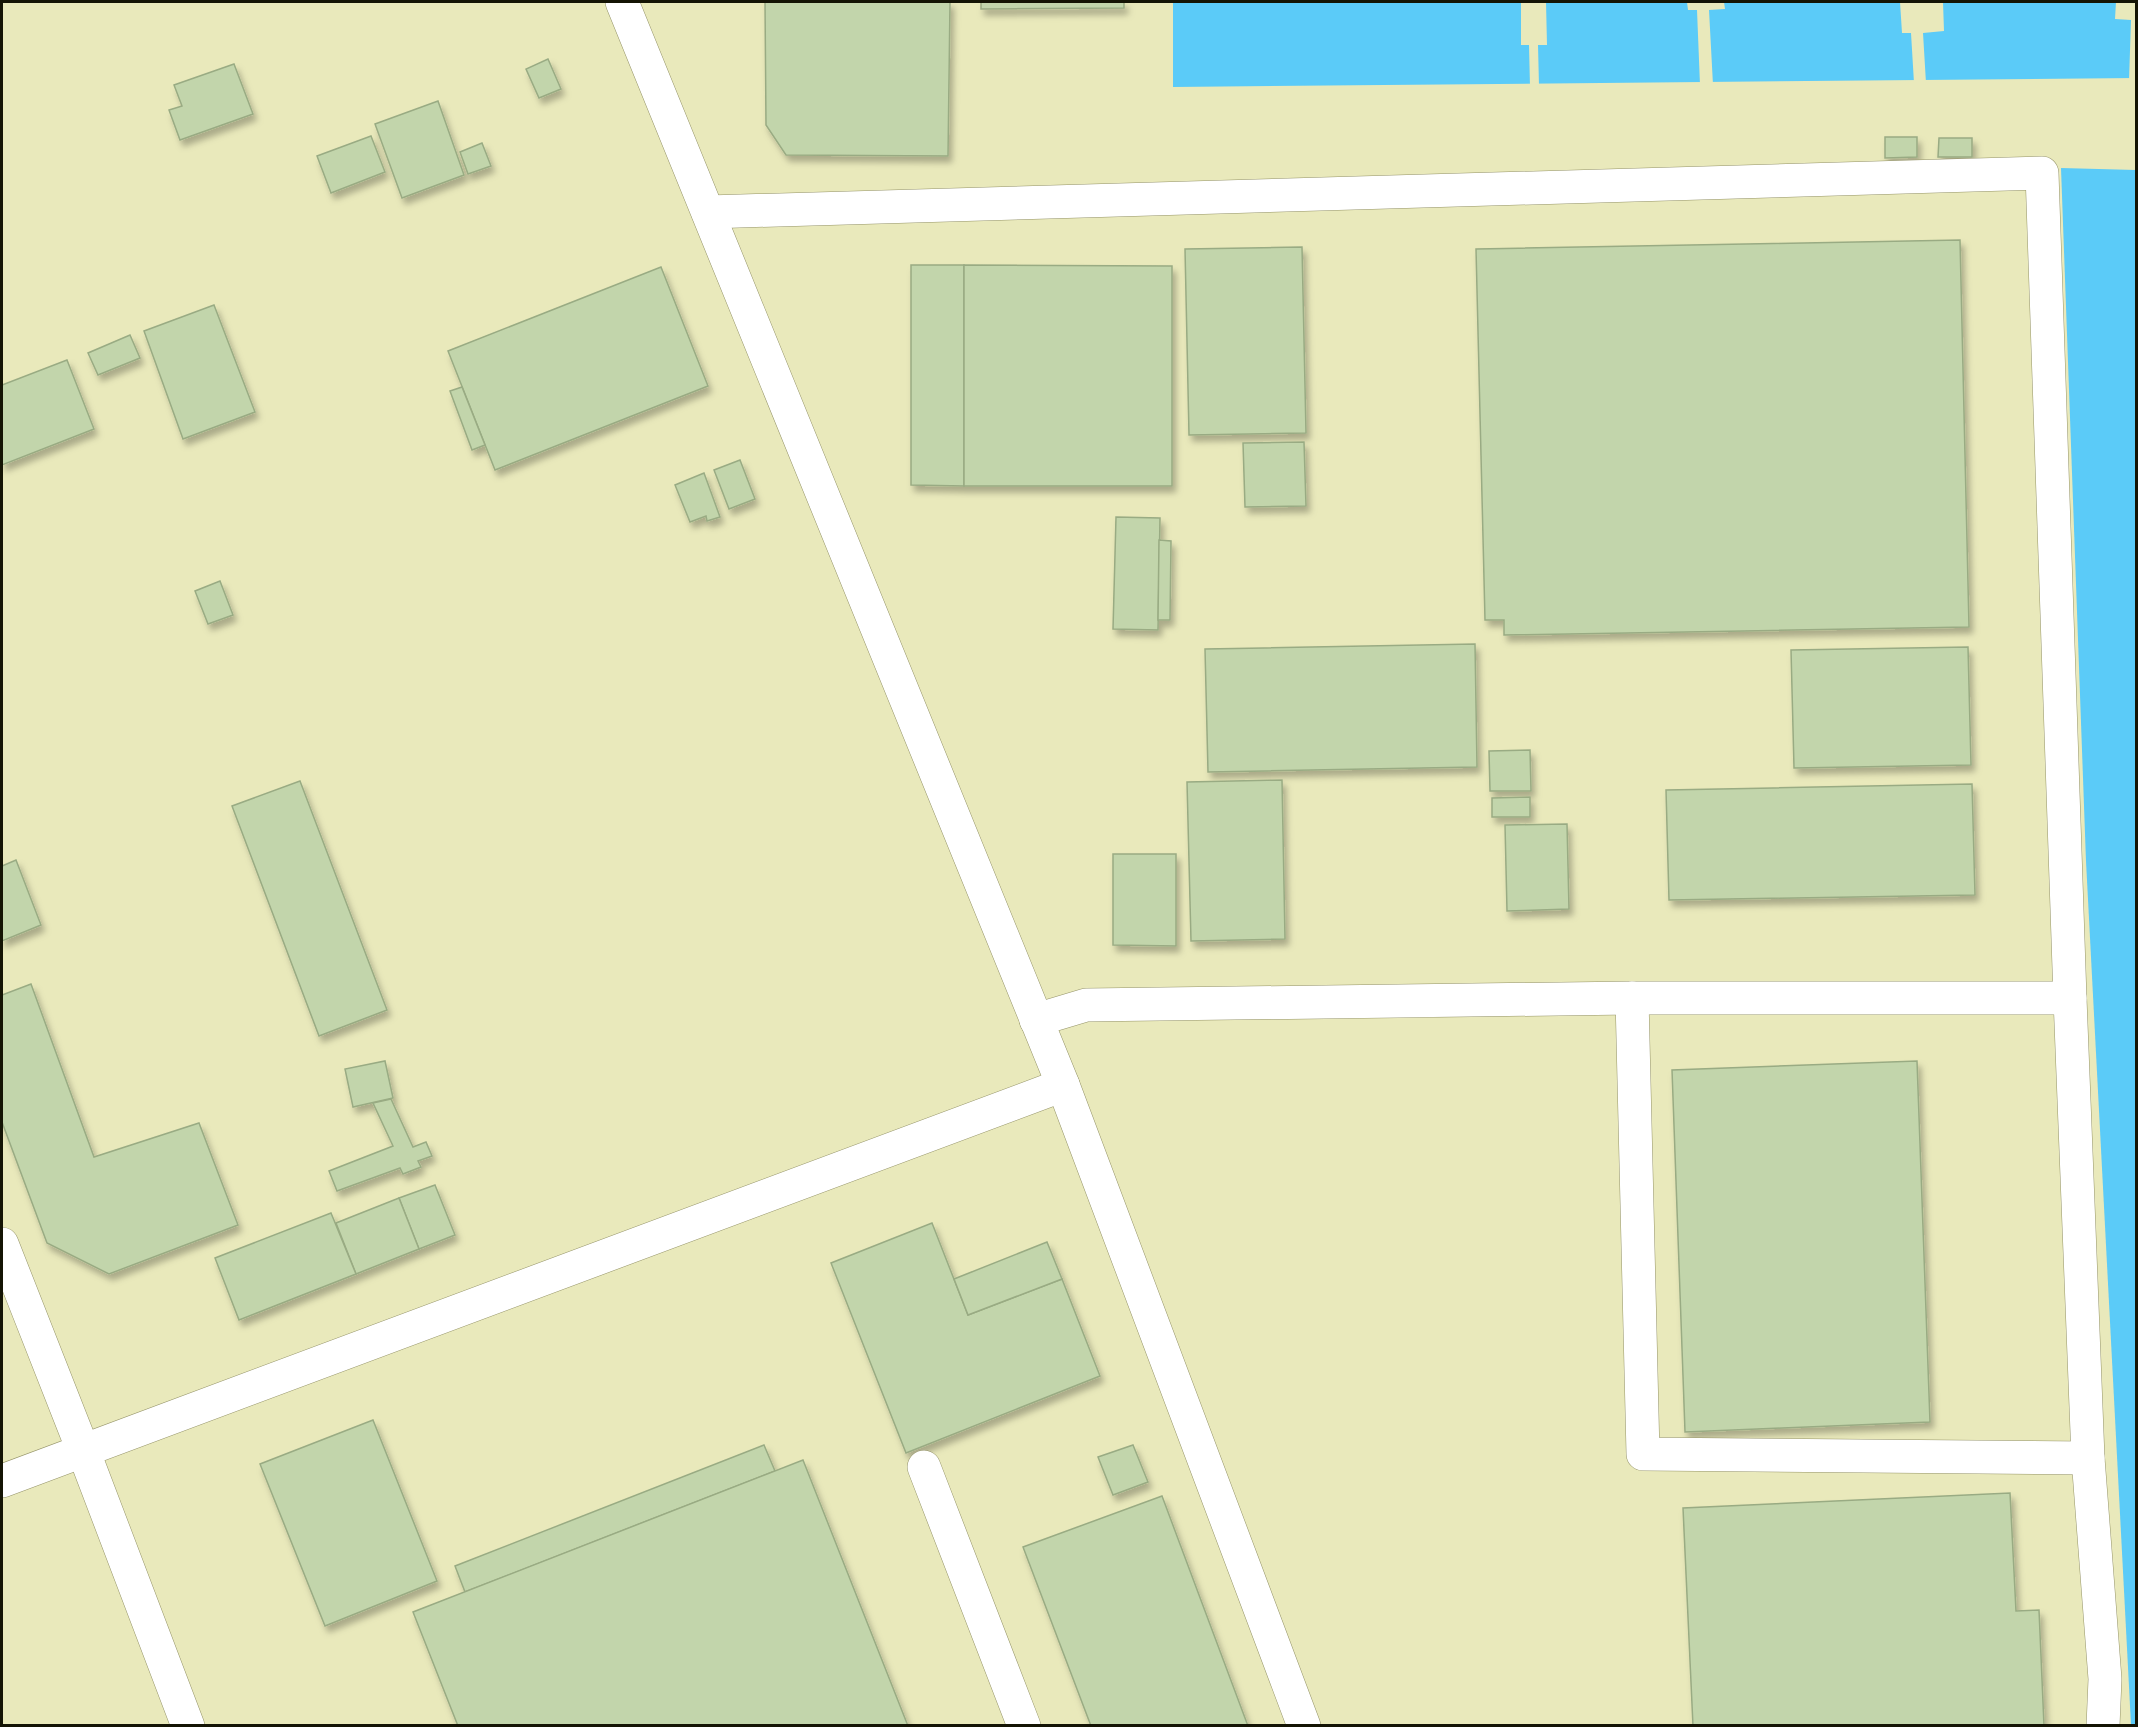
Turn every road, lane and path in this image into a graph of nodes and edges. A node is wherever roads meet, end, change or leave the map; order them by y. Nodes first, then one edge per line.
1 (622, 2) edge
2 (708, 212) junction
3 (1632, 998) junction
4 (2070, 998) junction
5 (1036, 1020) junction
6 (1062, 1085) junction
7 (2, 1244) edge
8 (83, 1450) junction
9 (2088, 1458) junction
10 (924, 1467) dead end
11 (2, 1481) edge
12 (188, 1725) edge
13 (1024, 1725) edge
14 (1304, 1725) edge
15 (2103, 1725) edge

1 - 2 street
2 - 4 street
2 - 5 street
3 - 4 street
3 - 5 street
3 - 9 street
4 - 9 street
5 - 6 street
6 - 8 street
6 - 14 street
7 - 8 street
8 - 11 street
8 - 12 street
9 - 15 street
10 - 13 street

